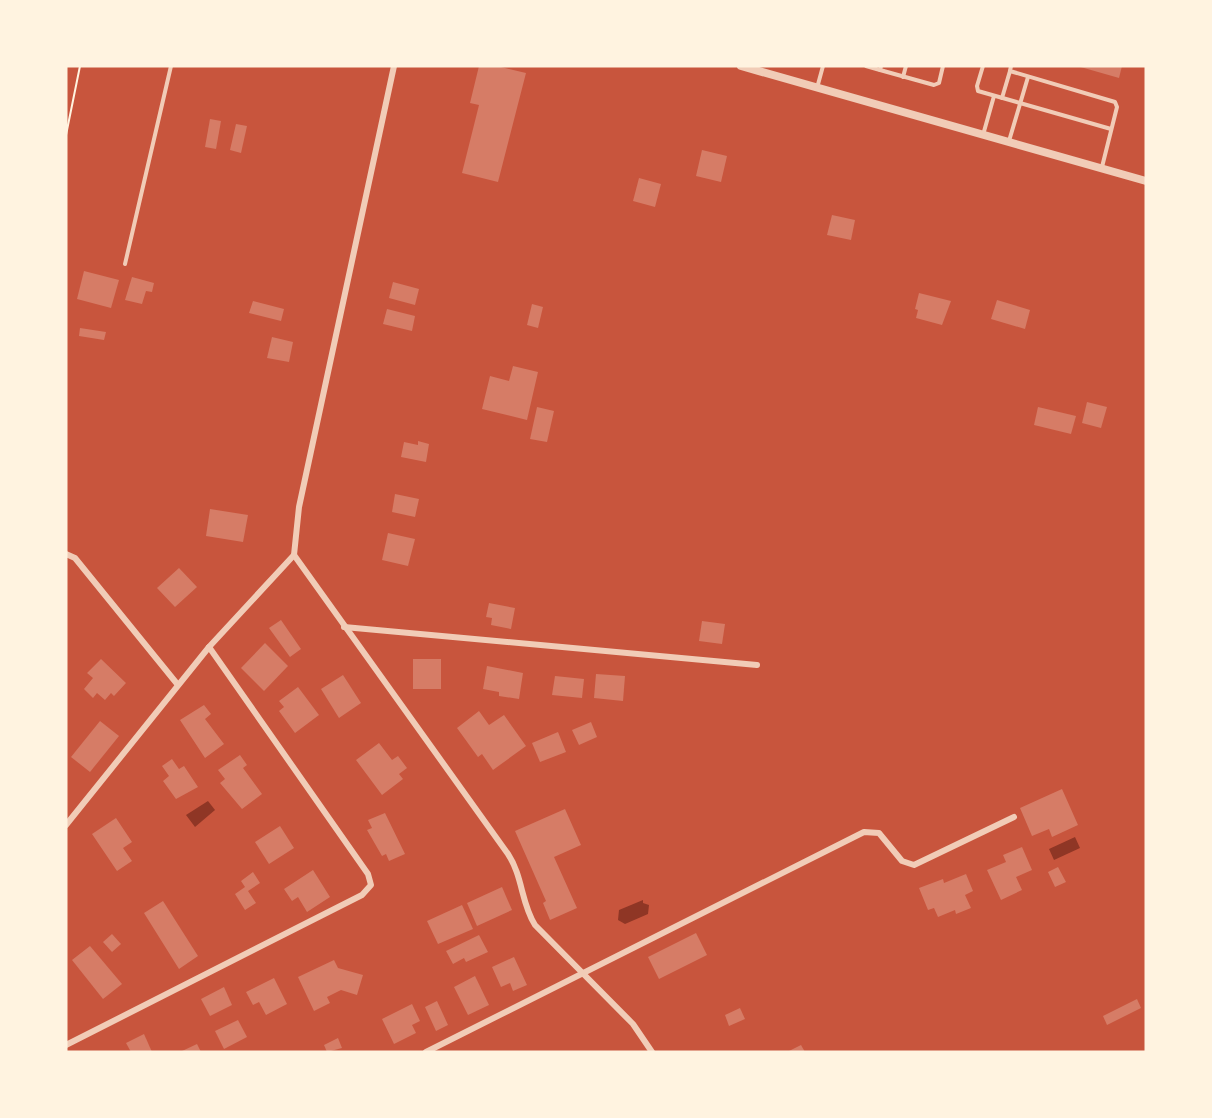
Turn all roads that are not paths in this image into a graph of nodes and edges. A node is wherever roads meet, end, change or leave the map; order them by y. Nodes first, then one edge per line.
1 (171, 66) edge
2 (394, 66) edge
3 (741, 66) edge
4 (823, 66) edge
5 (866, 66) edge
6 (906, 66) edge
7 (943, 66) edge
8 (983, 66) edge
9 (881, 68) edge
10 (1010, 69) edge
11 (903, 77) junction
12 (1028, 77) junction
13 (817, 88) junction
14 (994, 96) junction
15 (1002, 98) junction
16 (1020, 104) junction
17 (1111, 129) junction
18 (983, 135) junction
19 (1009, 142) junction
20 (1101, 168) junction
21 (1146, 181) edge
22 (125, 264) dead end
23 (66, 554) edge
24 (294, 555) junction
25 (344, 627) junction
26 (209, 647) junction
27 (757, 665) dead end
28 (178, 685) junction
29 (1014, 817) dead end
30 (66, 825) edge
31 (583, 974) junction
32 (66, 1045) edge
33 (426, 1052) edge
34 (652, 1052) edge

1 - 22 lane
2 - 24 street
3 - 13 street
4 - 13 lane
5 - 9 lane
6 - 11 lane
7 - 11 lane
8 - 14 lane
9 - 11 lane
10 - 12 lane
10 - 15 lane
12 - 16 lane
12 - 17 lane
13 - 18 street
14 - 15 lane
14 - 18 lane
15 - 16 lane
16 - 17 lane
16 - 19 lane
17 - 20 lane
18 - 19 street
19 - 20 street
20 - 21 street
23 - 28 street
24 - 25 street
24 - 26 street
25 - 27 street
25 - 31 street
26 - 28 street
26 - 32 street
28 - 30 street
29 - 31 street
31 - 33 street
31 - 34 street

